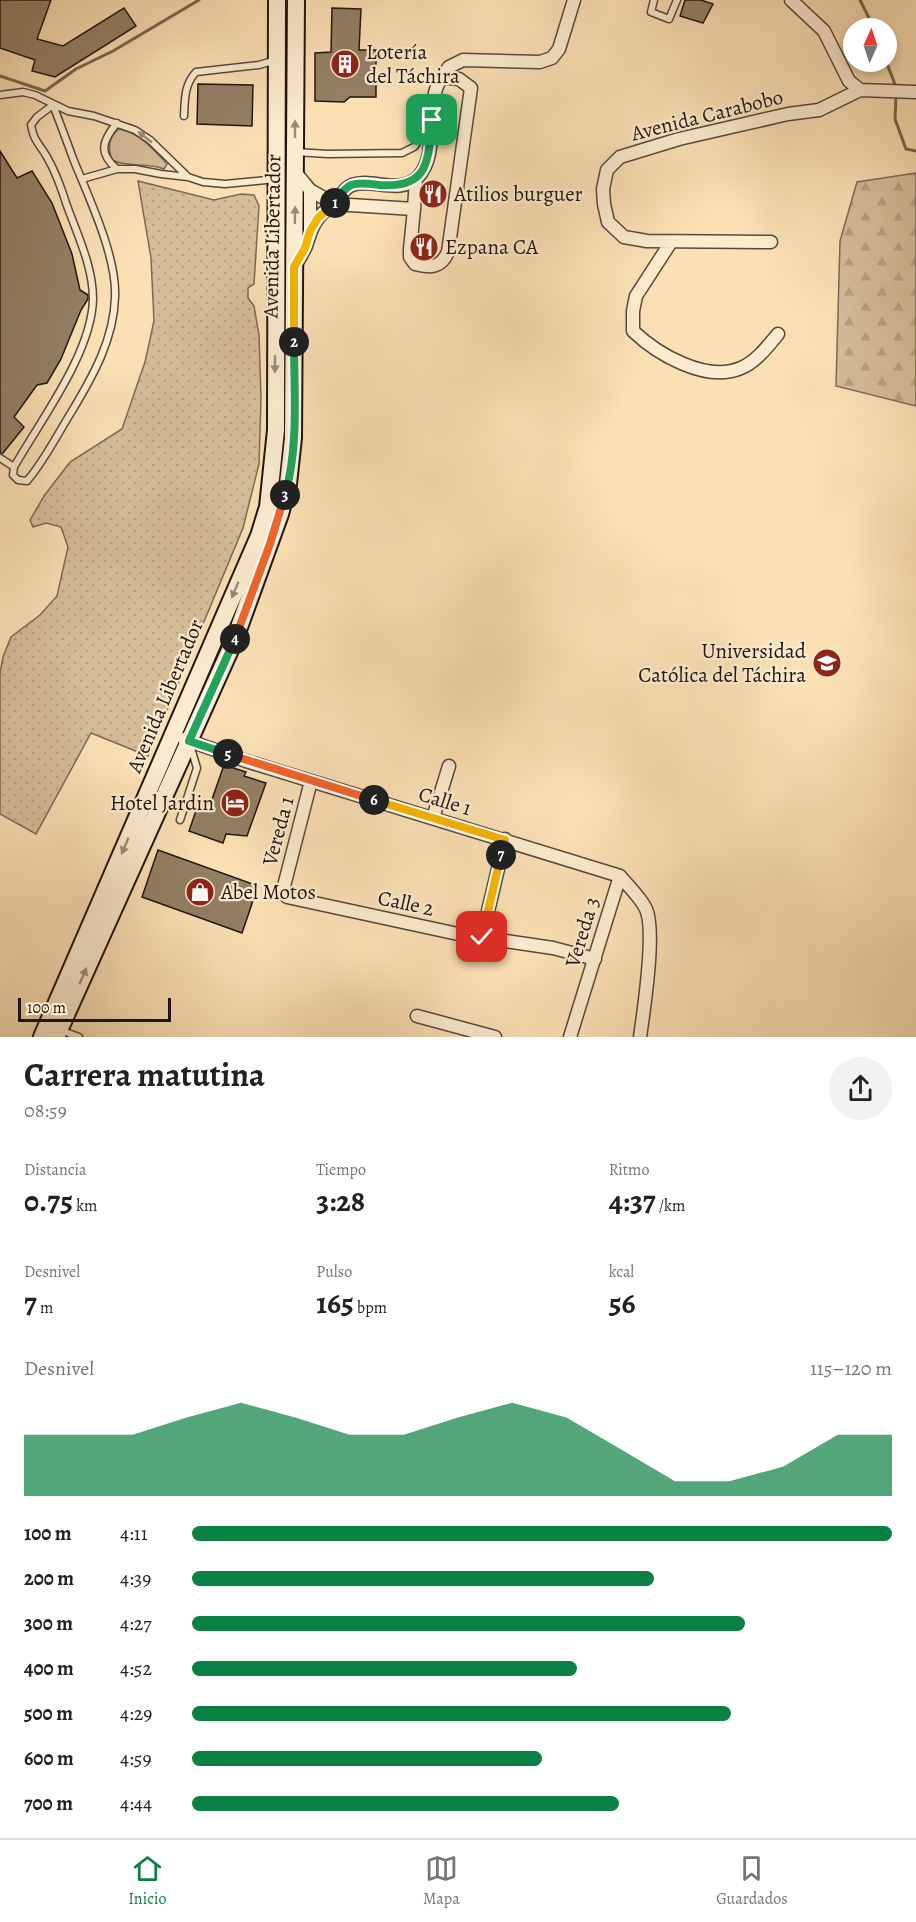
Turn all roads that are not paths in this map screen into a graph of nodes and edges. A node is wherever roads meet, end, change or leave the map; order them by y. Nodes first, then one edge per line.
1 (277, 0) edge
2 (296, 0) edge
3 (574, 0) edge
4 (654, 0) edge
5 (677, 0) edge
6 (791, 0) edge
7 (277, 60) junction
8 (442, 76) junction
9 (860, 90) junction
10 (916, 93) edge
11 (0, 95) edge
12 (53, 105) junction
13 (411, 105) dead end
14 (184, 116) dead end
15 (117, 123) junction
16 (296, 152) junction
17 (117, 169) junction
18 (296, 173) junction
19 (188, 177) junction
20 (82, 179) junction
21 (277, 179) junction
22 (416, 179) junction
23 (310, 190) junction
24 (334, 204) junction
25 (414, 209) junction
26 (310, 231) junction
27 (671, 242) junction
28 (771, 242) dead end
29 (294, 267) junction
30 (778, 334) dead end
31 (0, 458) edge
32 (14, 467) junction
33 (173, 734) junction
34 (189, 741) junction
35 (449, 766) dead end
36 (311, 781) junction
37 (433, 818) junction
38 (180, 820) dead end
39 (505, 840) junction
40 (620, 876) junction
41 (283, 890) joint
42 (482, 937) junction
43 (595, 959) junction
44 (417, 1016) dead end
45 (58, 1033) edge
46 (42, 1037) edge
47 (79, 1037) edge
48 (495, 1037) edge
49 (570, 1037) edge
50 (640, 1037) edge

1 - 7 main road, Avenida Libertador
16 -> 2 main road, Avenida Libertador
3 - 8 street
4 - 5 lane
6 - 9 street
7 - 14 lane
7 - 21 main road, Avenida Libertador
8 - 22 street
8 - 25 street
9 - 10 street
9 - 27 street, Avenida Carabobo
11 - 12 lane
12 - 15 lane
12 - 20 lane
12 - 32 lane
13 - 16 lane
15 - 17 lane
19 -> 15 lane
16 - 18 main road, Avenida Libertador
17 - 19 lane
17 - 20 lane
18 - 23 street
29 -> 18 main road, Avenida Libertador
19 - 21 lane
20 - 32 lane
21 -> 33 main road, Avenida Libertador
22 - 24 street
22 - 25 street
23 - 24 street
23 - 26 street
24 - 25 street
24 - 26 street
26 - 29 street
27 - 28 street, Avenida Carabobo
27 - 30 street
29 - 34 main road, Avenida Libertador
31 - 32 lane
33 - 34 street, Calle 1
33 -> 46 main road, Avenida Libertador
34 - 36 street, Calle 1
34 - 38 lane
45 -> 34 main road, Avenida Libertador
35 - 37 street
36 - 37 street, Calle 1
36 - 41 street, Vereda 1
37 - 39 street, Calle 1
39 - 40 street, Calle 1
39 - 42 street
40 - 43 street, Vereda 3
40 - 50 street
41 - 42 street, Calle 2
42 - 43 street, Calle 2
43 - 49 street, Vereda 3
44 - 48 street
45 - 47 lane

